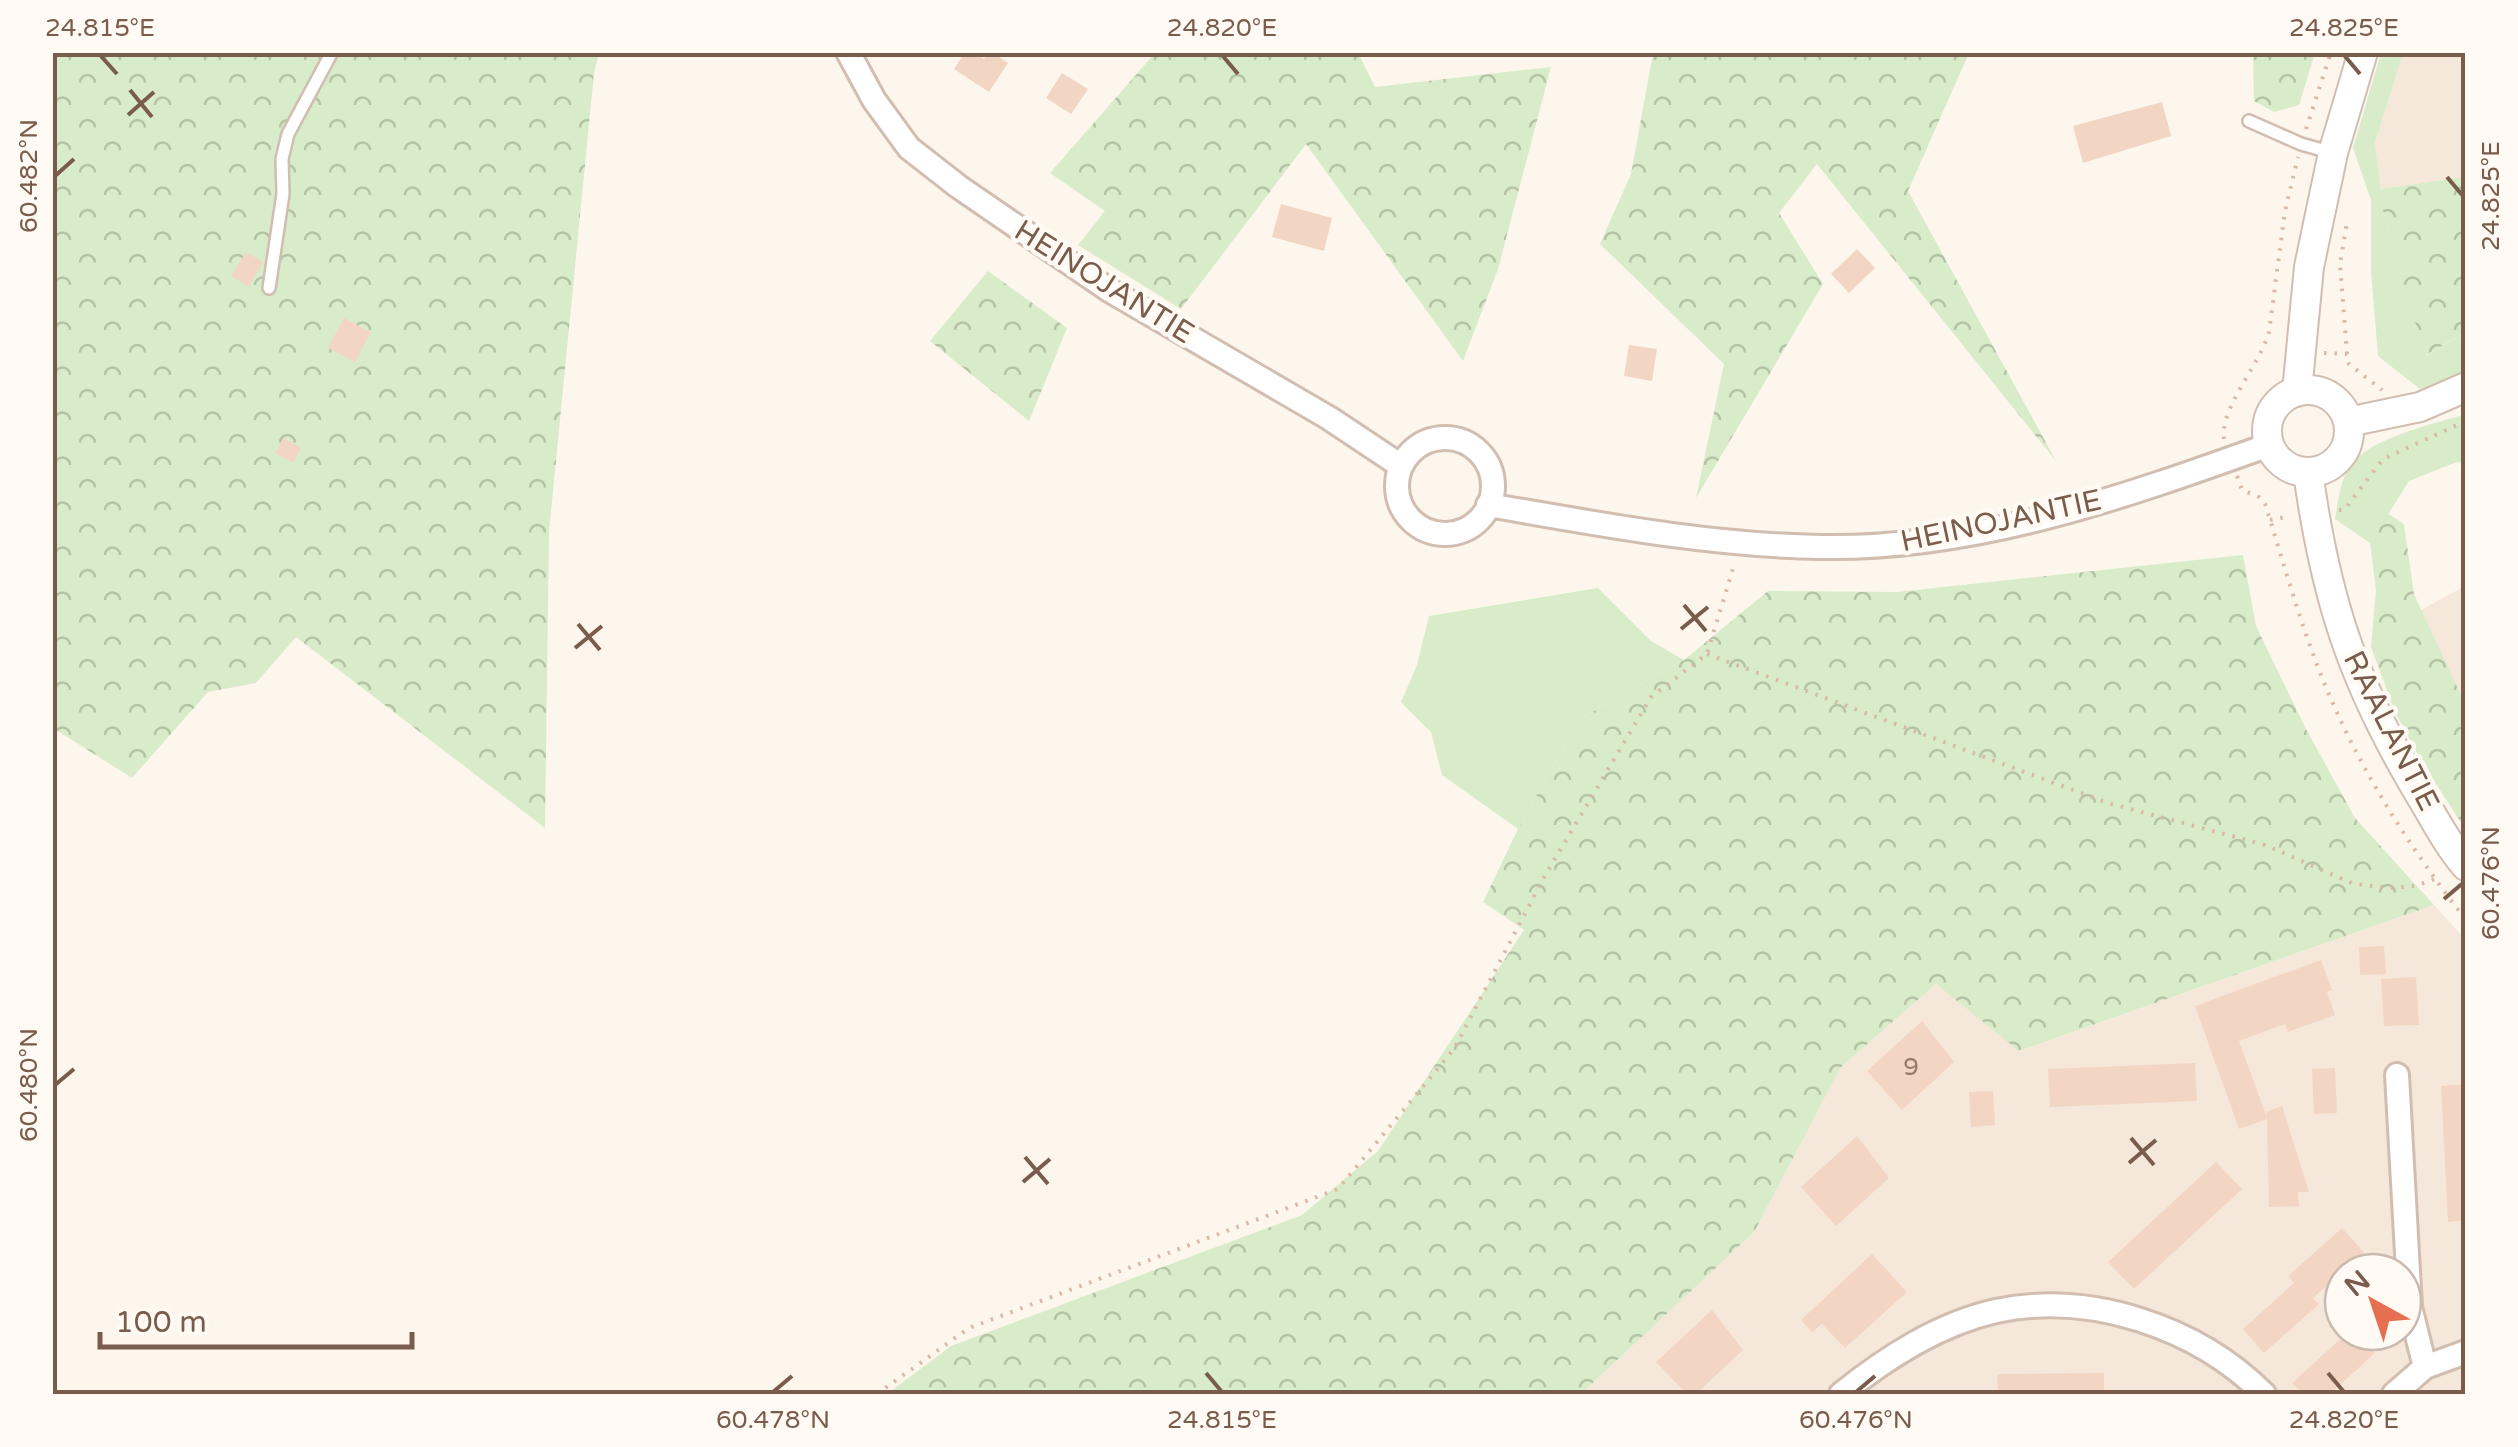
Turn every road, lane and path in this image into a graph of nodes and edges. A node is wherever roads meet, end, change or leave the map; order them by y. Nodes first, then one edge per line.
1 (332, 52) edge
2 (848, 52) edge
3 (2330, 52) edge
4 (2363, 52) edge
5 (2249, 121) dead end
6 (2300, 144) junction
7 (2332, 152) junction
8 (2347, 222) dead end
9 (269, 288) dead end
10 (2264, 351) dead end
11 (2302, 353) junction
12 (2347, 354) junction
13 (2466, 387) edge
14 (2297, 392) junction
15 (2386, 415) junction
16 (2466, 421) edge
17 (2348, 422) junction
18 (2269, 445) junction
19 (1402, 466) junction
20 (2308, 472) junction
21 (1488, 506) junction
22 (2313, 512) junction
23 (2270, 520) dead end
24 (1741, 544) junction
25 (1707, 654) junction
26 (2466, 866) edge
27 (2435, 879) dead end
28 (2398, 1075) dead end
29 (2466, 1352) edge
30 (2425, 1367) junction
31 (876, 1394) edge
32 (1841, 1394) edge
33 (2264, 1394) edge
34 (2394, 1394) edge

1 - 9 lane
2 - 19 street, HEINOJANTIE
3 - 6 path
4 - 7 street
5 - 6 lane
6 - 7 lane
6 - 10 path
7 - 11 street
8 - 12 path
11 - 12 path
11 - 14 street
12 - 15 path
13 - 15 street
14 - 17 street
14 - 18 street
15 - 17 street
16 - 22 path
17 - 20 street
18 - 20 street
18 - 24 street, HEINOJANTIE
19 - 21 street
19 - 21 street
20 - 22 street, RAALANTIE
21 - 24 street, HEINOJANTIE
22 - 23 path
22 - 26 street, RAALANTIE
24 - 25 path
25 - 27 path
25 - 31 path
28 - 30 street
29 - 30 street
30 - 34 street
32 - 33 street

